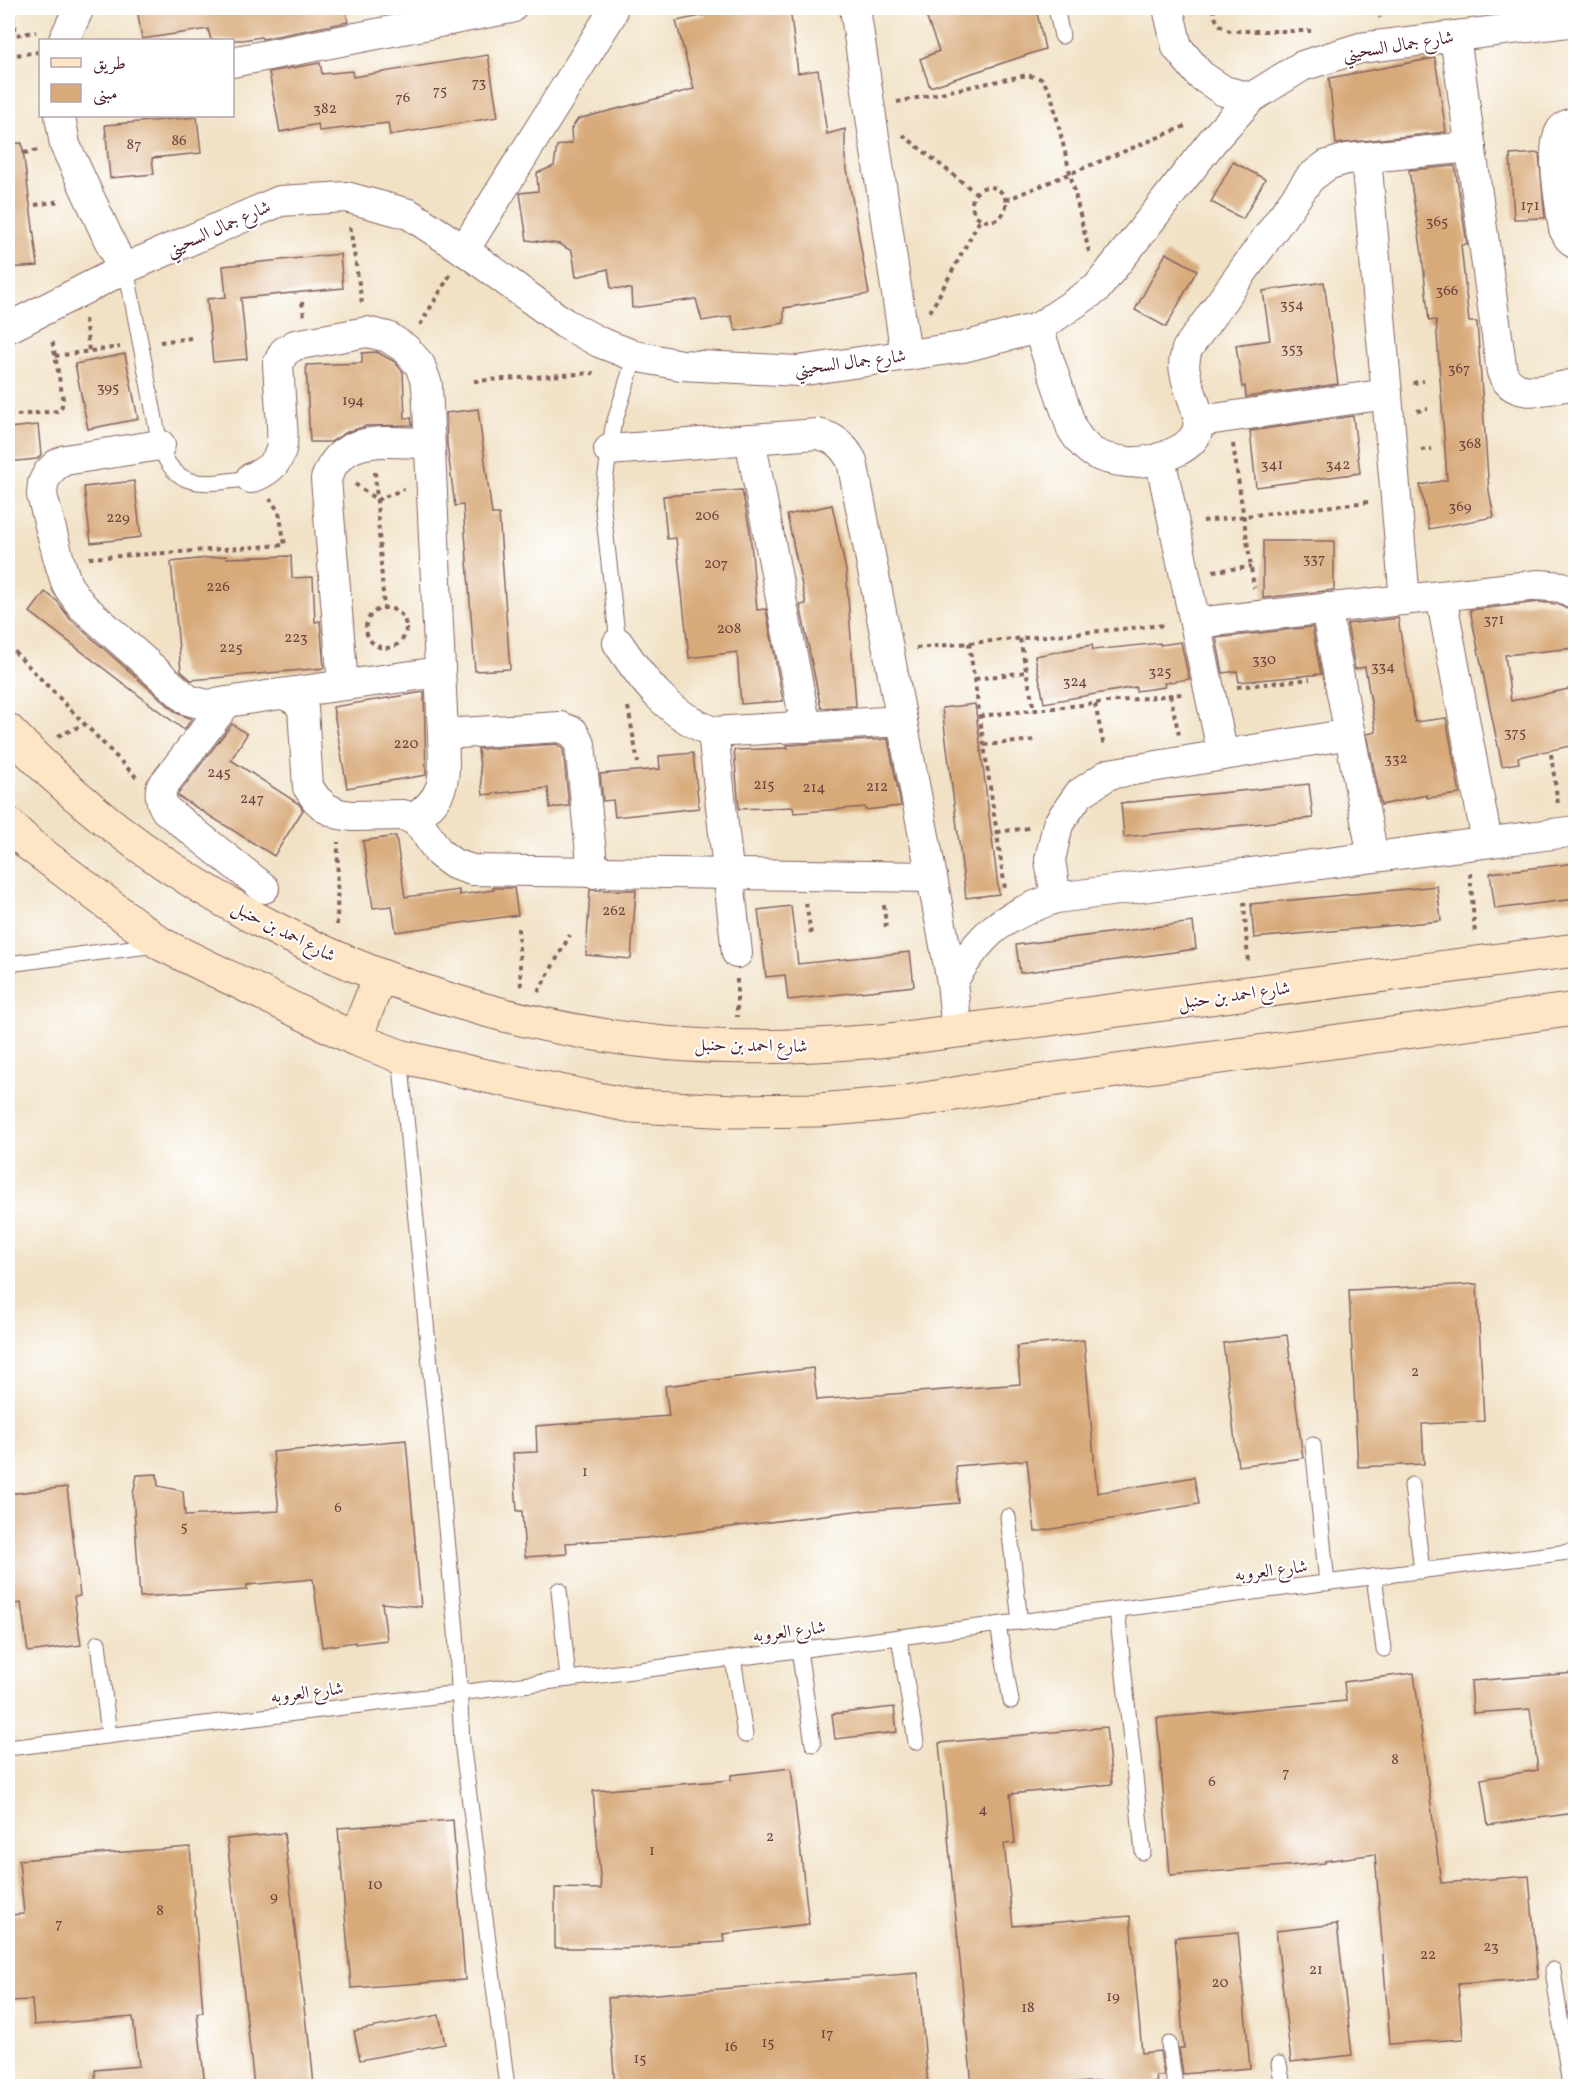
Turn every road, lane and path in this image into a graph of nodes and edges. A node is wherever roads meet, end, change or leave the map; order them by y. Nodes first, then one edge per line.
1 (12, 8) edge
2 (79, 8) edge
3 (511, 8) edge
4 (855, 8) edge
5 (1056, 8) edge
6 (1168, 8) edge
7 (1213, 8) edge
8 (602, 10) edge
9 (441, 14) edge
10 (1575, 21) edge
11 (1318, 31) dead end
12 (16, 35) dead end
13 (1062, 36) dead end
14 (1455, 36) junction
15 (64, 39) edge
16 (39, 52) edge
17 (8, 56) edge
18 (234, 62) edge
19 (1251, 98) junction
20 (870, 108) junction
21 (60, 117) edge
22 (1198, 120) dead end
23 (1575, 122) edge
24 (1471, 147) junction
25 (1366, 157) junction
26 (1070, 173) junction
27 (976, 192) junction
28 (346, 197) junction
29 (1006, 200) junction
30 (981, 218) junction
31 (1575, 244) edge
32 (464, 250) junction
33 (125, 269) junction
34 (1097, 288) junction
35 (46, 309) junction
36 (930, 313) dead end
37 (8, 328) edge
38 (1038, 328) junction
39 (367, 332) junction
40 (406, 349) junction
41 (906, 355) junction
42 (633, 363) junction
43 (474, 381) dead end
44 (1575, 384) edge
45 (1387, 394) junction
46 (8, 416) edge
47 (1229, 417) junction
48 (1200, 421) junction
49 (750, 439) junction
50 (429, 442) junction
51 (374, 444) junction
52 (160, 445) junction
53 (609, 450) junction
54 (1160, 458) junction
55 (330, 466) junction
56 (251, 478) junction
57 (430, 478) junction
58 (1396, 499) junction
59 (377, 500) junction
60 (1243, 517) junction
61 (1174, 525) junction
62 (59, 560) junction
63 (1251, 567) junction
64 (1185, 574) junction
65 (1575, 595) edge
66 (1442, 596) junction
67 (1405, 600) junction
68 (1326, 608) junction
69 (384, 609) junction
70 (1257, 616) junction
71 (1195, 623) junction
72 (1020, 639) junction
73 (618, 643) joint
74 (969, 644) junction
75 (8, 646) edge
76 (888, 651) junction
77 (440, 672) junction
78 (1026, 672) junction
79 (1340, 676) junction
80 (975, 679) junction
81 (343, 685) junction
82 (1210, 690) junction
83 (280, 694) junction
84 (1170, 695) junction
85 (227, 702) junction
86 (1095, 704) junction
87 (1034, 710) junction
88 (980, 716) junction
89 (902, 721) junction
90 (806, 727) junction
91 (8, 730) edge
92 (713, 732) junction
93 (443, 734) junction
94 (1350, 734) junction
95 (1036, 740) dead end
96 (984, 745) junction
97 (1551, 754) dead end
98 (1223, 755) junction
99 (1186, 761) junction
100 (1109, 774) junction
101 (162, 803) junction
102 (339, 814) junction
103 (413, 819) junction
104 (8, 824) edge
105 (1569, 832) edge
106 (1477, 843) junction
107 (1373, 857) junction
108 (593, 873) junction
109 (728, 874) junction
110 (1243, 874) junction
111 (932, 878) junction
112 (264, 888) dead end
113 (1056, 898) junction
114 (1009, 918) junction
115 (518, 928) dead end
116 (570, 935) dead end
117 (161, 944) junction
118 (1575, 950) edge
119 (737, 953) joint
120 (337, 959) junction
121 (1477, 963) junction
122 (8, 964) edge
123 (380, 976) junction
124 (952, 982) junction
125 (1249, 993) junction
126 (1575, 1009) edge
127 (522, 1021) junction
128 (957, 1031) junction
129 (355, 1039) junction
130 (737, 1047) junction
131 (400, 1056) junction
132 (1313, 1445) dead end
133 (1412, 1485) dead end
134 (1008, 1517) dead end
135 (1575, 1551) edge
136 (1422, 1570) junction
137 (1374, 1577) junction
138 (1327, 1582) junction
139 (559, 1590) dead end
140 (1117, 1609) junction
141 (1020, 1622) junction
142 (998, 1624) junction
143 (898, 1637) junction
144 (98, 1643) dead end
145 (1384, 1649) dead end
146 (799, 1650) junction
147 (733, 1658) junction
148 (568, 1679) junction
149 (459, 1693) junction
150 (1011, 1701) dead end
151 (109, 1735) junction
152 (745, 1735) dead end
153 (916, 1742) dead end
154 (813, 1744) dead end
155 (8, 1748) edge
156 (1143, 1852) dead end
157 (1553, 1970) dead end
158 (1169, 2044) dead end
159 (1279, 2064) dead end
160 (507, 2086) edge
161 (1175, 2086) edge
162 (1283, 2086) edge
163 (1570, 2086) edge

1 - 12 path
2 - 15 street
3 - 9 street
4 - 20 street
5 - 13 lane
6 - 19 street
7 - 11 path
8 - 32 street
9 - 18 street
10 - 14 street, شارع جمال السحيني
14 - 19 street, شارع جمال السحيني
14 - 24 street
16 - 17 path
19 - 34 street, شارع جمال السحيني
20 - 26 path
20 - 27 path
20 - 41 street
21 - 33 street
22 - 26 path
23 - 31 street
24 - 25 street
24 - 44 street
25 - 45 street
25 - 48 street
26 - 29 path
26 - 34 path
27 - 29 path
27 - 30 path
28 - 32 street, شارع جمال السحيني
28 - 33 street, شارع جمال السحيني
28 - 39 path
29 - 30 path
30 - 36 path
32 - 40 path
32 - 42 street, شارع جمال السحيني
33 - 35 street, شارع جمال السحيني
33 - 52 lane
34 - 38 street, شارع جمال السحيني
35 - 37 street, شارع جمال السحيني
35 - 46 path
38 - 41 street, شارع جمال السحيني
38 - 54 street
39 - 40 street
39 - 56 street
40 - 50 street
41 - 42 street, شارع جمال السحيني
42 - 43 path
42 - 53 lane
45 - 47 street
45 - 58 street
47 - 48 street
47 - 60 path
48 - 54 street
49 - 53 street
49 - 76 street
49 - 90 street
50 - 51 street
50 - 57 street
51 - 55 street
51 - 59 path
52 - 56 lane
52 - 62 street
53 - 73 lane
54 - 61 street
55 - 59 path
55 - 81 street
56 - 62 path
57 - 59 path
57 - 77 street
58 - 60 path
58 - 67 street
59 - 69 path
60 - 61 path
60 - 63 path
61 - 64 street
62 - 85 street
63 - 64 path
63 - 70 path
64 - 71 street
65 - 66 street
66 - 67 street
66 - 106 street
67 - 68 street
68 - 70 street
68 - 79 street
69 - 69 path
70 - 71 street
71 - 72 path
71 - 82 street
72 - 74 path
72 - 78 path
73 - 92 street
74 - 76 path
74 - 80 path
75 - 101 path
76 - 89 street
77 - 81 street
77 - 93 street
78 - 80 path
78 - 87 path
79 - 82 path
79 - 94 street
80 - 88 path
81 - 83 street
82 - 84 path
82 - 98 street
83 - 85 street
83 - 102 street
84 - 86 path
84 - 99 path
85 - 101 street
86 - 87 path
86 - 100 path
87 - 88 path
88 - 96 path
89 - 90 street
89 - 111 street
90 - 92 street
91 - 120 street, شارع احمد بن حنبل
92 - 109 street
93 - 103 street
93 - 108 street
94 - 98 street
94 - 107 street
95 - 96 path
96 - 114 path
97 - 105 path
98 - 99 street
99 - 100 street
100 - 113 street
101 - 112 street
102 - 103 street
102 - 120 path
103 - 108 street
104 - 117 street
105 - 106 street
106 - 107 street
106 - 121 path
107 - 110 street
108 - 109 street
109 - 111 street
109 - 119 street
110 - 113 street
110 - 125 path
111 - 124 street
113 - 114 street
114 - 124 street
115 - 127 path
116 - 127 path
117 - 122 lane
117 - 129 street
118 - 121 street, شارع احمد بن حنبل
119 - 130 path
120 - 123 street, شارع احمد بن حنبل
121 - 125 street, شارع احمد بن حنبل
123 - 127 street, شارع احمد بن حنبل
123 - 129 street
124 - 128 street
125 - 128 street, شارع احمد بن حنبل
126 - 131 street
127 - 130 street, شارع احمد بن حنبل
128 - 130 street, شارع احمد بن حنبل
129 - 131 street
131 - 149 lane
132 - 138 lane
133 - 136 lane
134 - 141 lane
135 - 136 lane, شارع العروبه
136 - 137 lane, شارع العروبه
137 - 138 lane, شارع العروبه
137 - 145 lane
138 - 140 lane, شارع العروبه
139 - 148 lane
140 - 141 lane, شارع العروبه
140 - 156 lane
141 - 142 lane, شارع العروبه
142 - 143 lane, شارع العروبه
142 - 150 lane
143 - 146 lane, شارع العروبه
143 - 153 lane
144 - 151 lane
146 - 147 lane, شارع العروبه
146 - 154 lane
147 - 148 lane, شارع العروبه
147 - 152 lane
148 - 149 lane, شارع العروبه
149 - 151 lane, شارع العروبه
149 - 160 lane
151 - 155 lane, شارع العروبه
157 - 163 lane
158 - 161 lane
159 - 162 lane

